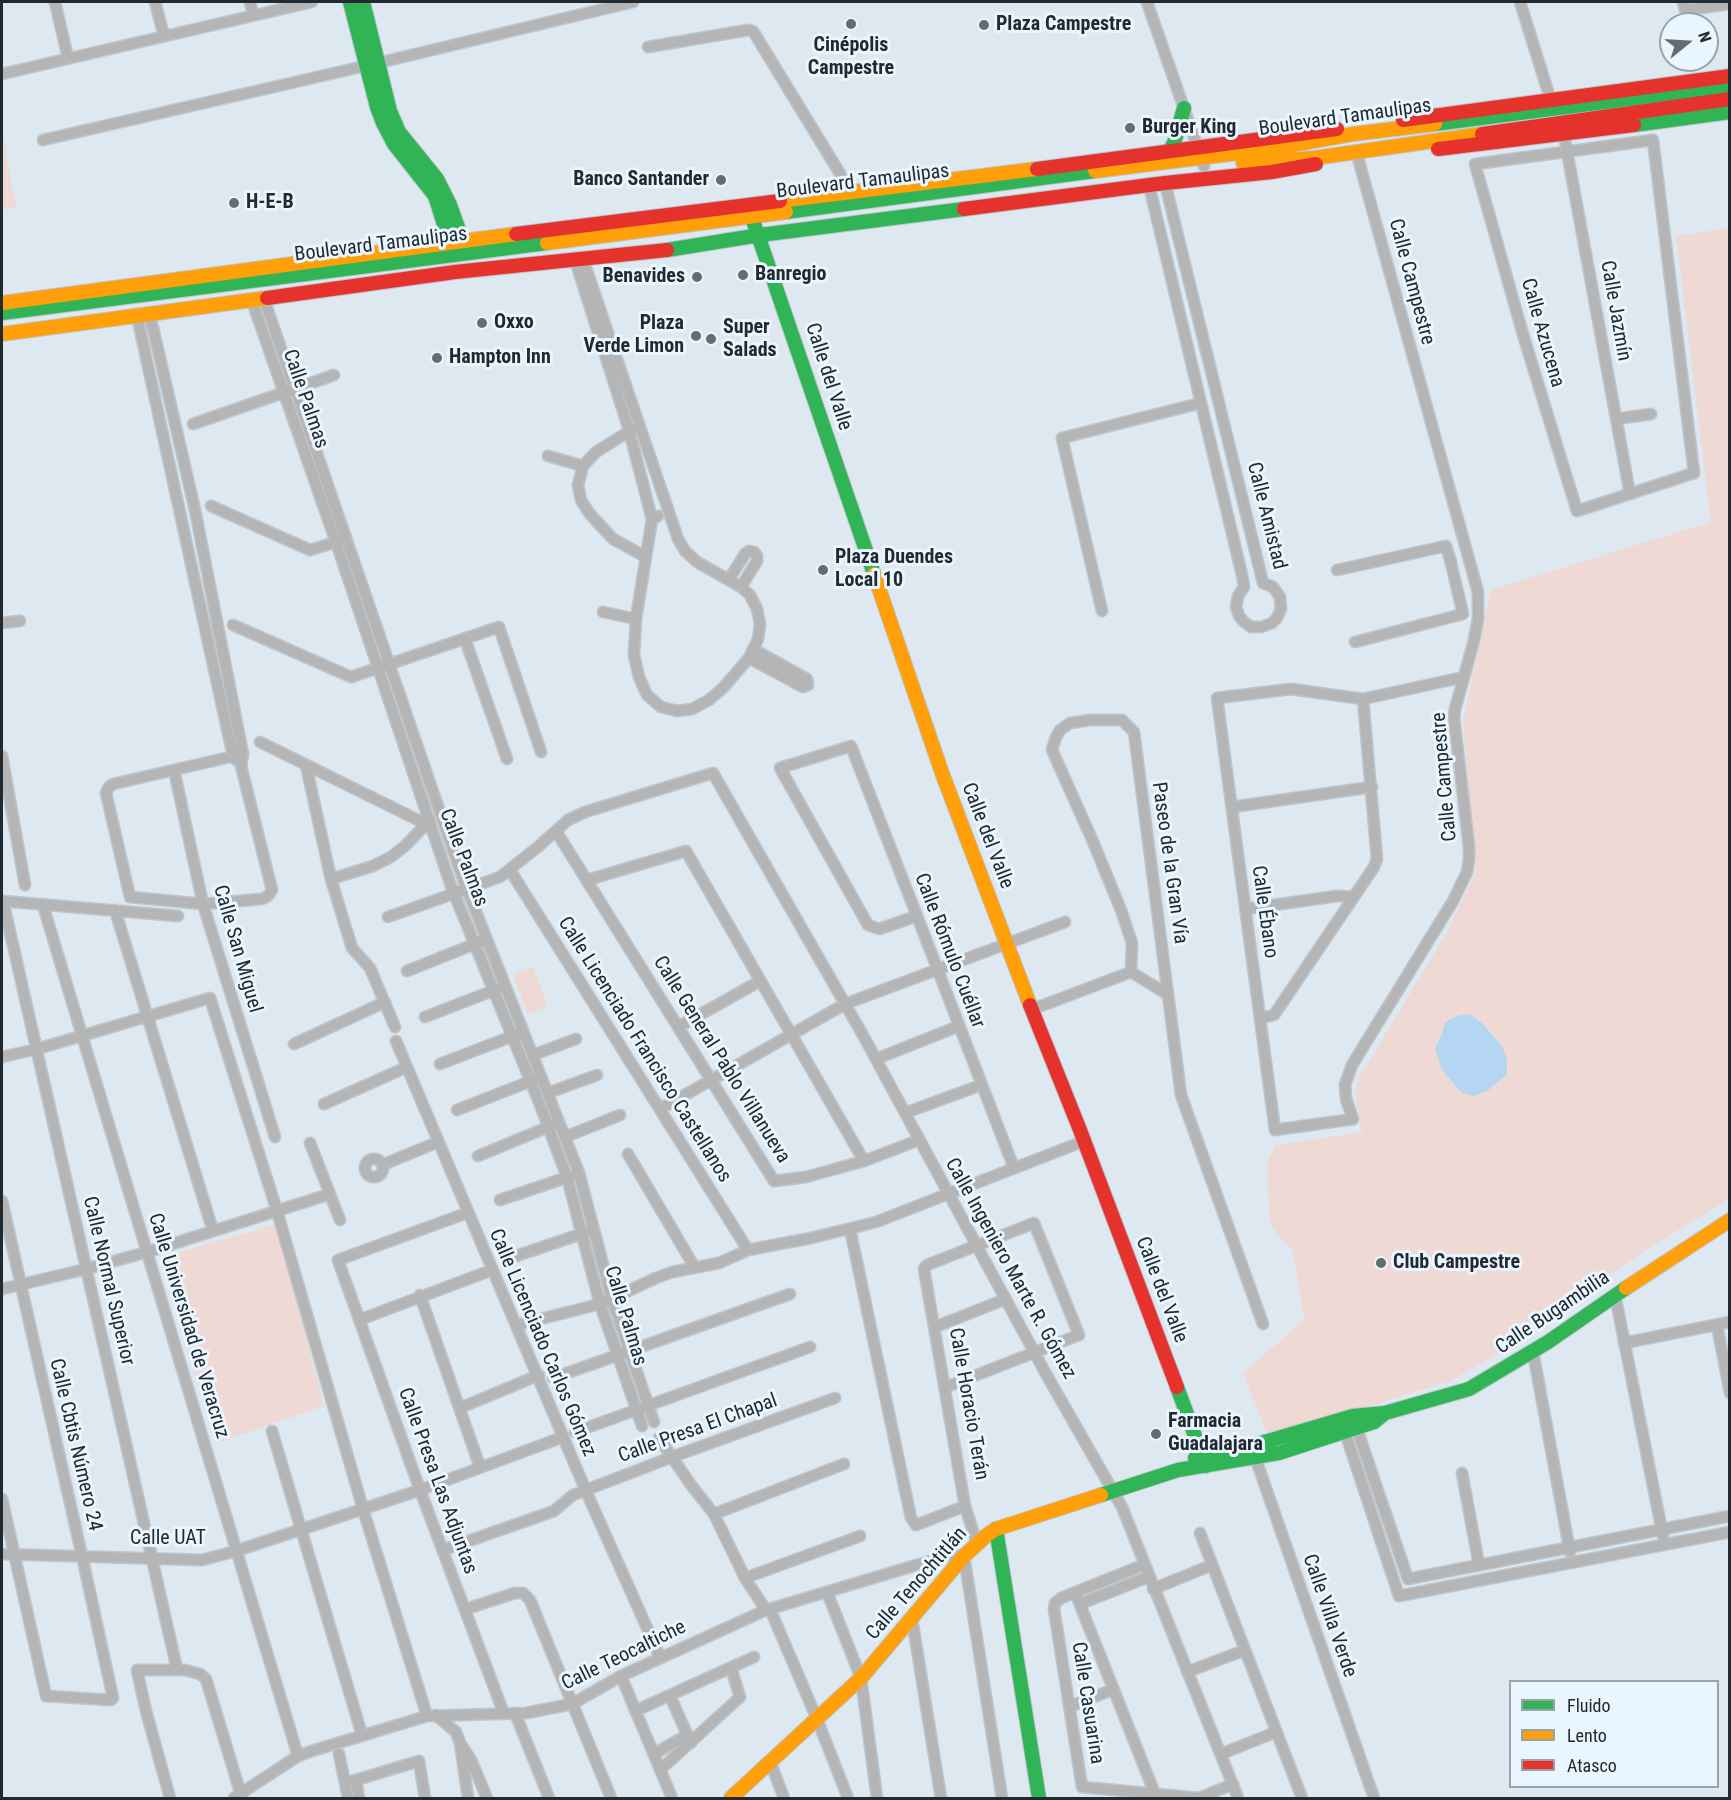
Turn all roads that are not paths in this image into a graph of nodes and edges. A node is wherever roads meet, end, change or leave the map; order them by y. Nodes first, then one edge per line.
1 (55, 2) edge
2 (155, 2) edge
3 (250, 2) edge
4 (312, 2) edge
5 (350, 2) edge
6 (363, 2) edge
7 (633, 2) edge
8 (1147, 2) edge
9 (1520, 2) edge
10 (1730, 4) edge
11 (1684, 6) edge
12 (253, 15) junction
13 (164, 36) junction
14 (648, 47) dead end
15 (68, 58) junction
16 (372, 64) junction
17 (2, 74) edge
18 (1730, 76) edge
19 (1730, 86) edge
20 (1730, 99) edge
21 (1551, 101) junction
22 (1612, 104) junction
23 (1184, 108) junction
24 (1730, 112) edge
25 (1446, 119) junction
26 (1564, 135) junction
27 (43, 140) dead end
28 (1303, 144) junction
29 (1441, 144) junction
30 (1567, 151) junction
31 (1168, 152) junction
32 (1201, 158) junction
33 (1358, 158) junction
34 (1129, 162) junction
35 (1271, 166) junction
36 (1165, 183) junction
37 (1149, 186) junction
38 (435, 196) junction
39 (856, 207) junction
40 (1171, 208) junction
41 (1155, 211) junction
42 (754, 220) junction
43 (423, 247) junction
44 (461, 257) junction
45 (524, 260) junction
46 (579, 260) junction
47 (193, 283) junction
48 (327, 285) junction
49 (258, 300) junction
50 (2, 303) edge
51 (78, 308) junction
52 (56, 311) junction
53 (2, 313) edge
54 (143, 315) junction
55 (2, 324) edge
56 (1201, 330) junction
57 (2, 334) edge
58 (1185, 334) junction
59 (334, 375) dead end
60 (289, 391) junction
61 (171, 403) junction
62 (1201, 403) junction
63 (157, 406) junction
64 (1651, 414) dead end
65 (1616, 419) junction
66 (193, 424) dead end
67 (634, 429) junction
68 (1232, 455) junction
69 (548, 456) dead end
70 (1215, 459) junction
71 (583, 466) junction
72 (1630, 494) junction
73 (211, 506) dead end
74 (195, 510) junction
75 (667, 512) junction
76 (180, 513) junction
77 (652, 519) junction
78 (341, 540) junction
79 (1467, 553) junction
80 (646, 557) junction
81 (1450, 559) junction
82 (1337, 570) dead end
83 (729, 579) junction
84 (1263, 583) junction
85 (741, 587) junction
86 (1244, 587) junction
87 (1102, 611) dead end
88 (603, 612) dead end
89 (216, 618) junction
90 (202, 619) junction
91 (636, 619) junction
92 (20, 621) dead end
93 (2, 623) edge
94 (233, 625) dead end
95 (465, 639) junction
96 (1355, 642) dead end
97 (751, 654) junction
98 (390, 664) junction
99 (379, 668) junction
100 (777, 668) dead end
101 (1464, 677) junction
102 (1363, 699) junction
103 (260, 742) dead end
104 (541, 752) dead end
105 (2, 756) edge
106 (239, 759) junction
107 (507, 759) dead end
108 (306, 765) junction
109 (174, 770) junction
110 (1372, 787) junction
111 (1232, 807) junction
112 (440, 812) junction
113 (428, 822) junction
114 (556, 831) junction
115 (510, 870) junction
116 (330, 879) junction
117 (587, 880) junction
118 (25, 885) dead end
119 (468, 890) junction
120 (455, 894) junction
121 (1353, 897) junction
122 (2, 901) edge
123 (203, 904) junction
124 (43, 905) junction
125 (1246, 909) junction
126 (115, 910) junction
127 (178, 916) dead end
128 (917, 916) junction
129 (388, 917) dead end
130 (1065, 922) dead end
131 (488, 939) junction
132 (476, 944) junction
133 (1006, 944) junction
134 (938, 970) junction
135 (407, 971) dead end
136 (1131, 972) junction
137 (760, 981) junction
138 (506, 986) junction
139 (494, 990) junction
140 (1167, 994) junction
141 (385, 1002) junction
142 (845, 1004) junction
143 (1033, 1009) junction
144 (147, 1016) junction
145 (425, 1017) dead end
146 (1261, 1018) junction
147 (959, 1026) junction
148 (395, 1027) dead end
149 (678, 1027) junction
150 (524, 1032) junction
151 (82, 1035) junction
152 (791, 1035) junction
153 (513, 1036) junction
154 (576, 1039) dead end
155 (396, 1041) dead end
156 (294, 1044) dead end
157 (37, 1049) junction
158 (533, 1055) junction
159 (2, 1057) edge
160 (876, 1059) junction
161 (440, 1064) dead end
162 (407, 1067) junction
163 (597, 1075) dead end
164 (536, 1079) junction
165 (712, 1080) junction
166 (981, 1085) junction
167 (548, 1094) junction
168 (324, 1104) dead end
169 (660, 1109) junction
170 (458, 1110) dead end
171 (905, 1113) junction
172 (620, 1115) dead end
173 (554, 1124) junction
174 (1275, 1130) joint
175 (275, 1137) dead end
176 (565, 1137) junction
177 (919, 1140) junction
178 (1084, 1141) junction
179 (438, 1142) junction
180 (310, 1143) dead end
181 (628, 1154) dead end
182 (478, 1156) dead end
183 (864, 1161) junction
184 (382, 1165) dead end
185 (1014, 1168) junction
186 (579, 1173) junction
187 (567, 1177) junction
188 (330, 1194) junction
189 (948, 1194) junction
190 (500, 1200) dead end
191 (2, 1201) edge
192 (277, 1211) junction
193 (467, 1213) junction
194 (340, 1220) dead end
195 (1730, 1220) edge
196 (850, 1229) junction
197 (594, 1230) junction
198 (213, 1231) junction
199 (582, 1234) junction
200 (977, 1245) junction
201 (748, 1250) junction
202 (147, 1252) junction
203 (516, 1256) dead end
204 (695, 1268) junction
205 (86, 1269) junction
206 (492, 1270) junction
207 (21, 1285) junction
208 (2, 1289) edge
209 (790, 1294) dead end
210 (420, 1295) junction
211 (1615, 1295) junction
212 (612, 1299) junction
213 (1006, 1299) junction
214 (600, 1304) junction
215 (359, 1320) junction
216 (1730, 1322) edge
217 (517, 1324) junction
218 (1263, 1324) dead end
219 (1717, 1325) junction
220 (935, 1327) junction
221 (1624, 1343) junction
222 (810, 1347) dead end
223 (630, 1350) junction
224 (1035, 1352) junction
225 (1533, 1352) junction
226 (618, 1355) junction
227 (538, 1375) junction
228 (553, 1378) dead end
229 (946, 1387) junction
230 (1730, 1393) edge
231 (835, 1398) dead end
232 (649, 1405) junction
233 (460, 1408) junction
234 (636, 1410) junction
235 (654, 1422) dead end
236 (1349, 1424) junction
237 (642, 1426) dead end
238 (272, 1431) dead end
239 (575, 1432) dead end
240 (563, 1437) junction
241 (658, 1438) dead end
242 (1253, 1452) junction
243 (672, 1457) junction
244 (1204, 1460) junction
245 (844, 1464) dead end
246 (480, 1467) junction
247 (1462, 1473) dead end
248 (420, 1490) junction
249 (1112, 1490) junction
250 (586, 1491) junction
251 (2, 1498) edge
252 (965, 1506) junction
253 (363, 1509) junction
254 (714, 1514) junction
255 (1730, 1516) edge
256 (996, 1529) junction
257 (300, 1530) junction
258 (1662, 1530) junction
259 (1730, 1532) edge
260 (1200, 1533) dead end
261 (861, 1536) dead end
262 (977, 1544) junction
263 (1665, 1544) junction
264 (1570, 1548) junction
265 (442, 1550) junction
266 (237, 1551) junction
267 (2, 1554) edge
268 (14, 1555) junction
269 (82, 1556) junction
270 (964, 1556) junction
271 (152, 1559) junction
272 (1572, 1562) junction
273 (1143, 1565) junction
274 (1212, 1565) junction
275 (1479, 1565) junction
276 (1148, 1577) junction
277 (745, 1578) junction
278 (1408, 1579) junction
279 (1153, 1589) junction
280 (827, 1592) junction
281 (1075, 1592) junction
282 (1399, 1596) junction
283 (1080, 1604) junction
284 (466, 1609) junction
285 (768, 1610) junction
286 (912, 1619) junction
287 (1245, 1650) junction
288 (660, 1657) junction
289 (754, 1657) dead end
290 (731, 1668) junction
291 (177, 1669) junction
292 (1187, 1672) junction
293 (621, 1676) junction
294 (861, 1677) junction
295 (1114, 1689) junction
296 (669, 1696) junction
297 (572, 1704) junction
298 (1069, 1707) junction
299 (636, 1711) junction
300 (510, 1714) junction
301 (431, 1715) junction
302 (817, 1719) junction
303 (1276, 1732) junction
304 (362, 1735) junction
305 (689, 1739) junction
306 (460, 1743) junction
307 (339, 1754) dead end
308 (654, 1754) junction
309 (1221, 1754) junction
310 (298, 1756) junction
311 (771, 1764) junction
312 (660, 1770) junction
313 (351, 1782) junction
314 (1233, 1784) junction
315 (1155, 1794) junction
316 (239, 1797) edge
317 (170, 1798) edge
318 (348, 1798) edge
319 (359, 1798) edge
320 (425, 1798) edge
321 (468, 1798) edge
322 (487, 1798) edge
323 (549, 1798) edge
324 (611, 1798) edge
325 (672, 1798) edge
326 (731, 1798) edge
327 (784, 1798) edge
328 (848, 1798) edge
329 (877, 1798) edge
330 (941, 1798) edge
331 (1002, 1798) edge
332 (1040, 1798) edge
333 (1238, 1798) edge
334 (1302, 1798) edge
335 (1374, 1798) edge

1 - 15 street
2 - 13 street
3 - 12 street
4 - 12 street
5 - 16 street
6 - 16 street
7 - 16 street
8 - 23 street
9 - 21 street
10 - 11 street
12 - 13 street
13 - 15 street
14 - 39 street
15 - 17 street
16 - 27 street
16 - 38 street
16 - 44 street
18 - 22 street
19 - 22 street, Boulevard Tamaulipas
20 - 22 street, Boulevard Tamaulipas
21 - 22 street
21 - 25 street
22 - 25 street, Boulevard Tamaulipas
22 - 29 street, Boulevard Tamaulipas
23 - 31 street
23 - 32 street
24 - 26 street
25 - 28 street, Boulevard Tamaulipas
25 - 32 street
26 - 29 street
26 - 30 street, Calle Jazmín
28 - 32 street, Boulevard Tamaulipas
28 - 35 street
29 - 33 street
29 - 35 street, Boulevard Tamaulipas
30 - 65 street, Calle Jazmín
30 - 72 street
30 - 72 street, Calle Azucena
31 - 32 street
31 - 34 street
32 - 34 street, Boulevard Tamaulipas
32 - 35 street, Boulevard Tamaulipas
32 - 39 street, Boulevard Tamaulipas
33 - 35 street
33 - 79 street, Calle Campestre
34 - 39 street, Boulevard Tamaulipas
35 - 36 street
36 - 37 street
36 - 40 street, Calle Amistad
37 - 39 street
37 - 41 street, Calle Amistad
38 - 43 street
38 - 44 street
39 - 42 street, Boulevard Tamaulipas
39 - 42 street
40 - 41 street
40 - 56 street, Calle Amistad
41 - 58 street, Calle Amistad
42 - 44 street, Boulevard Tamaulipas
42 - 45 street, Boulevard Tamaulipas
42 - 46 street
42 - 133 street, Calle del Valle
43 - 44 street
43 - 47 street
44 - 45 street, Boulevard Tamaulipas
44 - 47 street, Boulevard Tamaulipas
44 - 48 street, Boulevard Tamaulipas
45 - 46 street
46 - 67 street
47 - 51 street, Boulevard Tamaulipas
48 - 49 street
48 - 51 street, Boulevard Tamaulipas
49 - 54 street
49 - 60 street, Calle Palmas
50 - 52 street
51 - 52 street, Boulevard Tamaulipas
51 - 52 street
51 - 54 street
52 - 53 street, Boulevard Tamaulipas
52 - 55 street, Boulevard Tamaulipas
52 - 57 street
54 - 61 street
54 - 63 street
56 - 58 street
56 - 68 street, Calle Amistad
58 - 62 street, Calle Amistad
59 - 60 street
60 - 66 street
60 - 78 street, Calle Palmas
61 - 63 street
61 - 74 street
62 - 70 street, Calle Amistad
62 - 87 street
63 - 76 street
64 - 65 street
65 - 72 street, Calle Jazmín
67 - 71 street
67 - 75 street
67 - 77 street
68 - 70 street
68 - 84 street, Calle Amistad
69 - 71 street
70 - 86 street, Calle Amistad
71 - 80 street
73 - 78 street
74 - 76 street
74 - 89 street
75 - 77 street
75 - 83 street
76 - 90 street
77 - 80 street
78 - 98 street, Calle Palmas
78 - 99 street, Calle Palmas
79 - 81 street
79 - 101 street, Calle Campestre
80 - 91 street
81 - 82 street
81 - 96 street
83 - 85 street
83 - 85 street
84 - 86 street
84 - 86 street, Calle Amistad
85 - 97 street
88 - 91 street
89 - 90 street
89 - 106 street
90 - 106 street
91 - 97 street
92 - 93 street
94 - 99 street
95 - 98 street
95 - 104 street
95 - 107 street
97 - 100 street
98 - 99 street
98 - 112 street, Calle Palmas
99 - 113 street, Calle Palmas
101 - 102 street
101 - 174 street, Calle Campestre
102 - 110 street
102 - 111 street, Calle Ébano
103 - 108 street
105 - 118 street
106 - 109 street
106 - 123 street
108 - 113 street
108 - 116 street
109 - 123 street, Calle San Miguel
109 - 123 street
110 - 111 street
110 - 121 street
111 - 125 street, Calle Ébano
112 - 113 street
112 - 119 street, Calle Palmas
113 - 116 street
113 - 120 street, Calle Palmas
114 - 115 street
114 - 117 street, Calle General Pablo Villanueva
114 - 142 street, Calle Ingeniero Marte R. Gómez
115 - 119 street
115 - 169 street, Calle Licenciado Francisco Castellanos
116 - 141 street
117 - 137 street
117 - 149 street, Calle General Pablo Villanueva
119 - 120 street
119 - 131 street, Calle Palmas
120 - 129 street
120 - 132 street, Calle Palmas
121 - 125 street
121 - 146 street
122 - 124 street
122 - 157 street, Calle Normal Superior
123 - 175 street, Calle San Miguel
124 - 126 street
124 - 151 street, Calle Universidad de Veracruz
125 - 146 street, Calle Ébano
126 - 127 street
126 - 144 street
128 - 128 street, Calle Rómulo Cuéllar
128 - 134 street, Calle Rómulo Cuéllar
130 - 133 street
131 - 132 street
131 - 138 street, Calle Palmas
132 - 135 street
132 - 139 street, Calle Palmas
133 - 134 street
133 - 143 street, Calle del Valle
134 - 142 street
134 - 147 street, Calle Rómulo Cuéllar
136 - 140 street
136 - 140 street, Paseo de la Gran Vía
136 - 143 street
137 - 149 street
137 - 152 street
138 - 139 street
138 - 150 street, Calle Palmas
139 - 145 street
139 - 153 street, Calle Palmas
140 - 218 street, Paseo de la Gran Vía
141 - 148 street
141 - 156 street
142 - 152 street
142 - 160 street, Calle Ingeniero Marte R. Gómez
143 - 178 street, Calle del Valle
144 - 151 street
144 - 192 street
144 - 198 street
146 - 174 street, Calle Ébano
147 - 160 street
147 - 166 street, Calle Rómulo Cuéllar
149 - 165 street, Calle General Pablo Villanueva
150 - 153 street
150 - 158 street, Calle Palmas
151 - 157 street
151 - 202 street, Calle Universidad de Veracruz
152 - 165 street
152 - 183 street
153 - 161 street
153 - 164 street, Calle Palmas
154 - 158 street
155 - 162 street, Calle Licenciado Carlos Gómez
157 - 159 street
157 - 205 street, Calle Normal Superior
158 - 164 street, Calle Palmas
160 - 171 street, Calle Ingeniero Marte R. Gómez
162 - 168 street
162 - 179 street, Calle Licenciado Carlos Gómez
163 - 167 street
164 - 167 street, Calle Palmas
164 - 170 street
164 - 173 street, Calle Palmas
165 - 169 street
165 - 183 street, Calle General Pablo Villanueva
166 - 171 street
166 - 185 street, Calle Rómulo Cuéllar
167 - 173 street, Calle Palmas
169 - 201 street, Calle Licenciado Francisco Castellanos
171 - 177 street, Calle Ingeniero Marte R. Gómez
172 - 176 street
173 - 176 street, Calle Palmas
173 - 182 street
173 - 187 street, Calle Palmas
176 - 186 street, Calle Palmas
177 - 183 street, Calle General Pablo Villanueva
177 - 189 street, Calle Ingeniero Marte R. Gómez
178 - 185 street
178 - 244 street, Calle del Valle
179 - 184 street
179 - 193 street, Calle Licenciado Carlos Gómez
180 - 188 street
181 - 204 street
185 - 189 street
186 - 187 street
186 - 197 street, Calle Palmas
187 - 190 street
187 - 199 street, Calle Palmas
188 - 192 street
188 - 194 street
189 - 196 street
189 - 200 street, Calle Ingeniero Marte R. Gómez
191 - 207 street, Calle Cbtis Número 24
192 - 198 street
192 - 253 street
193 - 206 street, Calle Licenciado Carlos Gómez
193 - 215 street, Calle Presa Las Adjuntas
195 - 211 street, Calle Bugambilia
196 - 201 street
196 - 252 street
197 - 199 street
197 - 212 street, Calle Palmas
198 - 202 street
199 - 203 street
199 - 214 street, Calle Palmas
200 - 213 street, Calle Ingeniero Marte R. Gómez
200 - 220 street, Calle Horacio Terán
200 - 224 street
201 - 204 street
202 - 205 street
202 - 266 street, Calle Universidad de Veracruz
204 - 212 street
205 - 207 street
205 - 271 street, Calle Normal Superior
206 - 210 street
206 - 217 street, Calle Licenciado Carlos Gómez
207 - 208 street
207 - 269 street, Calle Cbtis Número 24
209 - 223 street
210 - 215 street
210 - 233 street
211 - 221 street
211 - 225 street, Calle Bugambilia
212 - 214 street
212 - 223 street, Calle Palmas
213 - 220 street
213 - 224 street, Calle Ingeniero Marte R. Gómez
214 - 217 street
214 - 226 street, Calle Palmas
215 - 248 street, Calle Presa Las Adjuntas
216 - 219 street
217 - 227 street, Calle Licenciado Carlos Gómez
219 - 221 street
219 - 230 street
220 - 229 street, Calle Horacio Terán
221 - 258 street
222 - 232 street
223 - 226 street
223 - 232 street, Calle Palmas
224 - 229 street
224 - 249 street, Calle Ingeniero Marte R. Gómez
225 - 236 street, Calle Bugambilia
225 - 264 street
226 - 228 street
226 - 234 street, Calle Palmas
227 - 233 street
227 - 240 street, Calle Licenciado Carlos Gómez
229 - 252 street, Calle Horacio Terán
231 - 243 street, Calle Presa El Chapal
232 - 234 street
232 - 235 street, Calle Palmas
233 - 246 street
234 - 237 street, Calle Palmas
234 - 239 street
236 - 242 street, Calle Bugambilia
236 - 278 street
236 - 282 street
238 - 257 street
240 - 246 street, Calle UAT
240 - 250 street, Calle Licenciado Carlos Gómez
241 - 243 street
242 - 244 street, Calle Bugambilia
242 - 335 street, Calle Villa Verde
243 - 250 street, Calle Presa El Chapal
243 - 254 street
244 - 249 street, Calle Tenochtitlán
245 - 254 street
246 - 248 street, Calle UAT
247 - 275 street
248 - 253 street, Calle UAT
248 - 265 street, Calle Presa Las Adjuntas
249 - 256 street, Calle Tenochtitlán
249 - 273 street, Calle Ingeniero Marte R. Gómez
250 - 265 street, Calle Presa El Chapal
250 - 288 street, Calle Licenciado Carlos Gómez
251 - 268 street
252 - 262 street, Calle Horacio Terán
253 - 257 street, Calle UAT
253 - 301 street
254 - 277 street
255 - 258 street
256 - 262 street, Calle Tenochtitlán
256 - 332 street
257 - 266 street, Calle UAT
257 - 304 street
258 - 263 street
258 - 264 street
259 - 263 street
260 - 274 street
261 - 277 street
262 - 270 street, Calle Tenochtitlán
263 - 272 street
264 - 272 street
264 - 275 street
265 - 284 street, Calle Presa Las Adjuntas
266 - 271 street, Calle UAT
266 - 310 street, Calle Universidad de Veracruz
267 - 268 street, Calle UAT
268 - 269 street, Calle UAT
268 - 269 street, Calle Cbtis Número 24
269 - 271 street, Calle UAT
270 - 280 street, Calle Teocaltiche
270 - 286 street, Calle Tenochtitlán
270 - 331 street
271 - 291 street, Calle Normal Superior
272 - 282 street
273 - 276 street, Calle Ingeniero Marte R. Gómez
273 - 281 street, Calle Casuarina
274 - 279 street
274 - 287 street
275 - 278 street
276 - 279 street, Calle Ingeniero Marte R. Gómez
276 - 283 street
277 - 285 street
278 - 282 street
279 - 292 street, Calle Ingeniero Marte R. Gómez
280 - 285 street, Calle Teocaltiche
280 - 294 street
281 - 283 street
281 - 298 street, Calle Casuarina
283 - 295 street
284 - 297 street
284 - 300 street, Calle Presa Las Adjuntas
285 - 288 street, Calle Teocaltiche
285 - 302 street
286 - 294 street, Calle Tenochtitlán
286 - 330 street
287 - 292 street
287 - 303 street
288 - 293 street, Calle Teocaltiche
289 - 290 street
290 - 296 street
290 - 305 street
291 - 316 street
291 - 317 street
292 - 309 street, Calle Ingeniero Marte R. Gómez
293 - 297 street, Calle Teocaltiche
293 - 299 street
294 - 302 street, Calle Tenochtitlán
294 - 329 street
295 - 298 street
295 - 315 street
296 - 299 street
296 - 305 street
297 - 300 street, Calle Teocaltiche
297 - 324 street
298 - 315 street, Calle Casuarina
299 - 308 street
300 - 301 street, Calle Teocaltiche
300 - 323 street, Calle Presa Las Adjuntas
301 - 304 street, Calle Teocaltiche
301 - 306 street
302 - 311 street, Calle Tenochtitlán
302 - 328 street
303 - 309 street
303 - 334 street
304 - 310 street, Calle Teocaltiche
305 - 308 street
305 - 312 street
306 - 321 street
306 - 322 street
307 - 313 street
308 - 312 street
309 - 314 street, Calle Ingeniero Marte R. Gómez
310 - 316 street, Calle Teocaltiche
311 - 326 street, Calle Tenochtitlán
311 - 327 street
312 - 325 street
313 - 318 street
313 - 319 street
313 - 320 street
314 - 315 street, Calle Casuarina
314 - 333 street, Calle Ingeniero Marte R. Gómez

